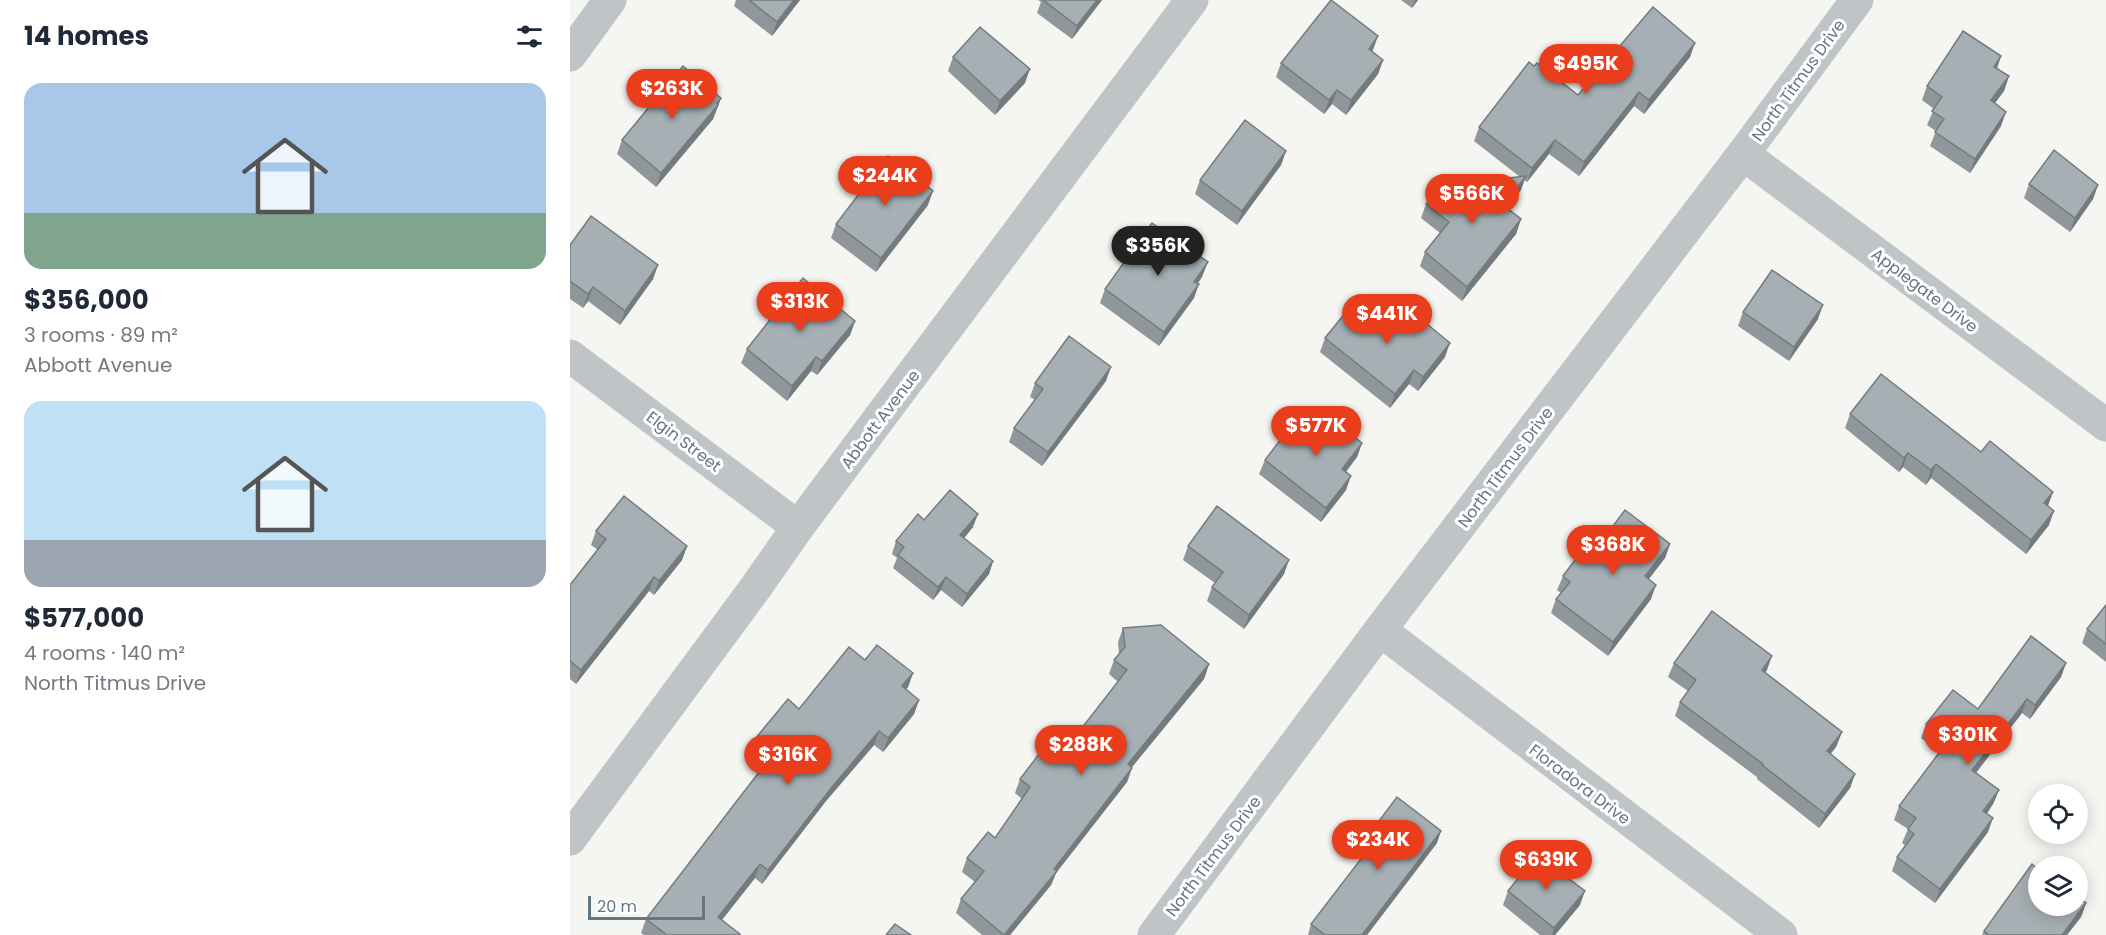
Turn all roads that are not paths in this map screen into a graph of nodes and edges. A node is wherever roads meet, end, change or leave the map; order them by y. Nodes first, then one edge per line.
1 (610, 0) edge
2 (1192, 0) edge
3 (1857, 0) edge
4 (570, 55) edge
5 (1743, 154) junction
6 (570, 356) edge
7 (2106, 425) edge
8 (798, 527) junction
9 (1380, 630) junction
10 (570, 839) edge
11 (1155, 935) edge
12 (1781, 935) edge

1 - 4 street
2 - 8 street, Abbott Avenue
3 - 5 street, North Titmus Drive
5 - 7 street, Applegate Drive
5 - 9 street, North Titmus Drive
6 - 8 street, Elgin Street
8 - 10 street, Abbott Avenue
9 - 11 street, North Titmus Drive
9 - 12 street, Floradora Drive

